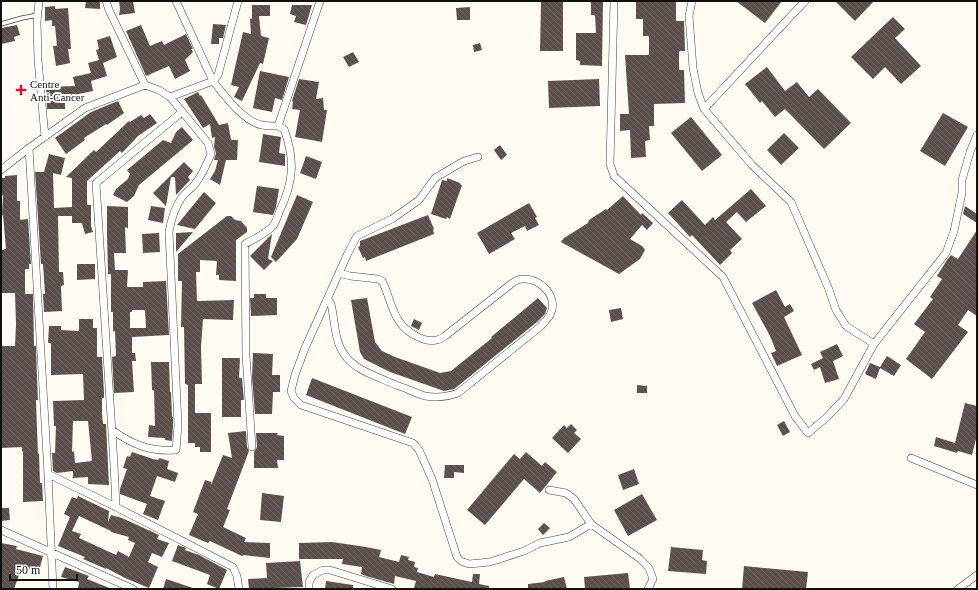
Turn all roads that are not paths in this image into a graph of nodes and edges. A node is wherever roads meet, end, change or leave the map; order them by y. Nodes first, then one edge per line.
1 (39, 1) edge
2 (106, 1) edge
3 (176, 1) edge
4 (238, 1) edge
5 (320, 1) edge
6 (614, 1) edge
7 (692, 1) edge
8 (805, 1) edge
9 (38, 15) junction
10 (1, 24) edge
11 (213, 81) junction
12 (145, 85) junction
13 (170, 97) junction
14 (704, 109) junction
15 (182, 112) junction
16 (278, 126) junction
17 (977, 135) edge
18 (45, 137) junction
19 (29, 148) junction
20 (478, 157) dead end
21 (1, 170) edge
22 (339, 273) junction
23 (327, 299) junction
24 (874, 344) junction
25 (112, 430) junction
26 (252, 447) dead end
27 (911, 458) dead end
28 (48, 474) junction
29 (977, 485) edge
30 (549, 490) dead end
31 (116, 507) junction
32 (591, 524) junction
33 (1, 530) edge
34 (52, 552) junction
35 (977, 575) edge
36 (53, 589) edge
37 (133, 589) edge
38 (239, 589) edge
39 (309, 589) edge
40 (392, 589) edge
41 (648, 589) edge
42 (958, 589) edge

1 - 9 street
2 - 12 street
3 - 11 street
4 - 11 street
5 - 16 street
6 - 24 street
7 - 14 street
8 - 14 street
9 - 10 lane
9 - 18 street
11 - 13 street
11 - 16 street
12 - 13 street
12 - 18 street
13 - 15 street
14 - 24 street
15 - 25 street
15 - 25 street
16 - 26 street
17 - 24 street
18 - 19 street
19 - 21 street
19 - 28 street
20 - 22 street
22 - 23 street
22 - 23 street
23 - 32 street
25 - 31 street
27 - 29 street
28 - 31 street
28 - 34 street
30 - 32 street
31 - 38 street
32 - 41 street
33 - 34 street
34 - 36 street
34 - 37 street
35 - 42 street
39 - 40 street

